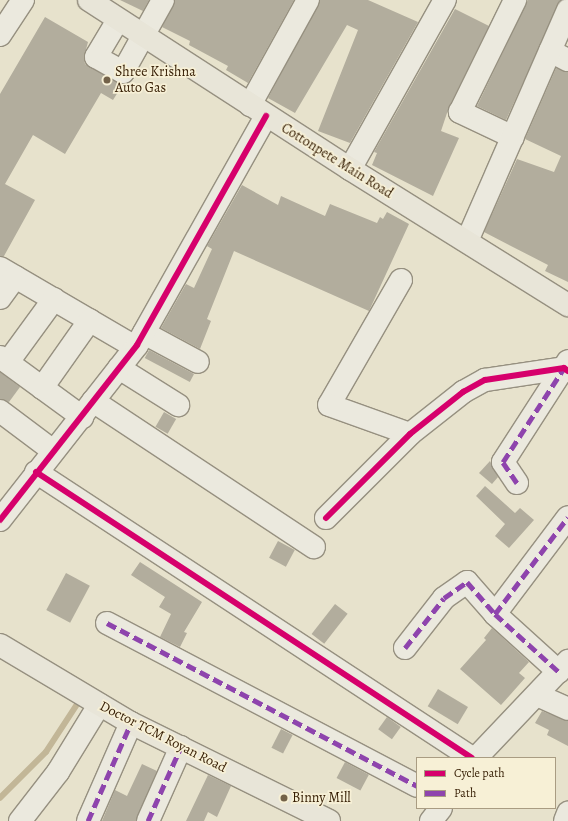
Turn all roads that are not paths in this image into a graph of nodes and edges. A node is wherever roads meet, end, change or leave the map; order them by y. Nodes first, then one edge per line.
1 (23, 0) edge
2 (89, 0) edge
3 (163, 0) edge
4 (308, 0) edge
5 (445, 0) edge
6 (515, 0) edge
7 (568, 10) edge
8 (118, 20) junction
9 (0, 35) edge
10 (144, 37) junction
11 (559, 55) edge
12 (258, 111) junction
13 (513, 137) junction
14 (350, 169) junction
15 (467, 241) junction
16 (8, 272) edge
17 (401, 280) dead end
18 (0, 298) edge
19 (54, 299) junction
20 (568, 305) edge
21 (90, 320) junction
22 (139, 340) junction
23 (4, 360) edge
24 (198, 362) dead end
25 (567, 367) edge
26 (119, 368) junction
27 (42, 388) junction
28 (178, 405) dead end
29 (87, 409) junction
30 (0, 411) edge
31 (410, 434) junction
32 (52, 450) junction
33 (36, 472) junction
34 (517, 483) dead end
35 (568, 517) edge
36 (326, 518) dead end
37 (0, 520) edge
38 (314, 547) dead end
39 (495, 614) junction
40 (107, 623) dead end
41 (0, 645) edge
42 (405, 648) dead end
43 (564, 666) edge
44 (537, 695) junction
45 (99, 705) junction
46 (568, 709) edge
47 (131, 723) junction
48 (181, 747) junction
49 (470, 757) edge
50 (477, 757) edge
51 (416, 785) edge
52 (440, 809) edge
53 (568, 813) edge
54 (20, 821) edge
55 (88, 821) edge
56 (148, 821) edge
57 (330, 821) edge
58 (431, 821) edge
59 (565, 821) edge

1 - 9 street
2 - 8 main road, Cottonpete Main Road
3 - 10 street
4 - 12 street
5 - 14 street
6 - 13 street
7 - 11 street
8 - 10 main road, Cottonpete Main Road
8 - 10 street
10 - 12 main road, Cottonpete Main Road
11 - 13 street
12 - 14 main road, Cottonpete Main Road
12 - 22 street
13 - 15 street
14 - 15 main road, Cottonpete Main Road
15 - 20 main road, Cottonpete Main Road
16 - 18 street
16 - 19 street
17 - 31 street
19 - 21 street
19 - 23 street
21 - 22 street
21 - 27 street
22 - 24 street
22 - 26 street
23 - 27 street
25 - 31 street
25 - 34 street
26 - 28 street
26 - 29 street
27 - 29 street
29 - 32 street
29 - 38 street
30 - 32 street
31 - 36 street
32 - 33 street
33 - 37 street
33 - 49 street
35 - 39 street
39 - 42 street
39 - 43 street
40 - 51 street
41 - 45 main road, Doctor TCM Royan Road
43 - 44 street
44 - 46 street
44 - 50 street
45 - 47 main road, Doctor TCM Royan Road
45 - 54 street
47 - 48 main road, Doctor TCM Royan Road
47 - 55 street
48 - 56 street
48 - 57 main road, Doctor TCM Royan Road
52 - 58 street
53 - 59 street

